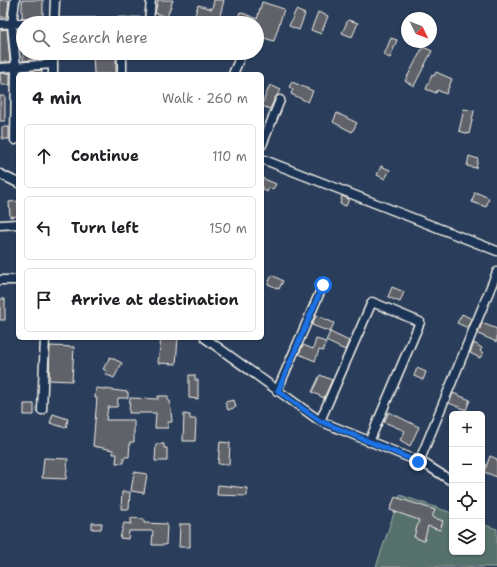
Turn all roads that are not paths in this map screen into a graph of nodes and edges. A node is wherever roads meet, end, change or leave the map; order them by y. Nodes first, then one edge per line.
1 (15, 0) edge
2 (55, 0) edge
3 (151, 0) edge
4 (54, 16) edge
5 (150, 16) edge
6 (0, 24) edge
7 (12, 24) junction
8 (16, 24) edge
9 (53, 60) edge
10 (122, 60) edge
11 (239, 60) dead end
12 (53, 64) junction
13 (16, 67) junction
14 (0, 68) edge
15 (53, 72) edge
16 (122, 72) edge
17 (234, 72) edge
18 (280, 100) dead end
19 (15, 140) dead end
20 (264, 140) edge
21 (264, 160) edge
22 (0, 174) edge
23 (16, 182) edge
24 (16, 224) edge
25 (0, 225) edge
26 (497, 251) edge
27 (497, 272) edge
28 (0, 280) edge
29 (16, 280) edge
30 (323, 285) dead end
31 (45, 340) edge
32 (208, 340) edge
33 (278, 391) junction
34 (42, 410) dead end
35 (320, 421) junction
36 (370, 442) junction
37 (418, 462) junction
38 (449, 479) edge

1 - 7 street
2 - 4 street
3 - 5 street
6 - 7 street
7 - 8 street
7 - 13 street
9 - 12 street
10 - 16 street
11 - 17 street
12 - 13 street
12 - 15 street
13 - 14 street
13 - 19 street
18 - 20 street
21 - 26 street
22 - 23 street
24 - 25 street
27 - 37 street
28 - 29 street
30 - 33 street
31 - 34 street
32 - 33 street
33 - 35 street
35 - 36 street
35 - 36 street
36 - 37 street
37 - 38 street

